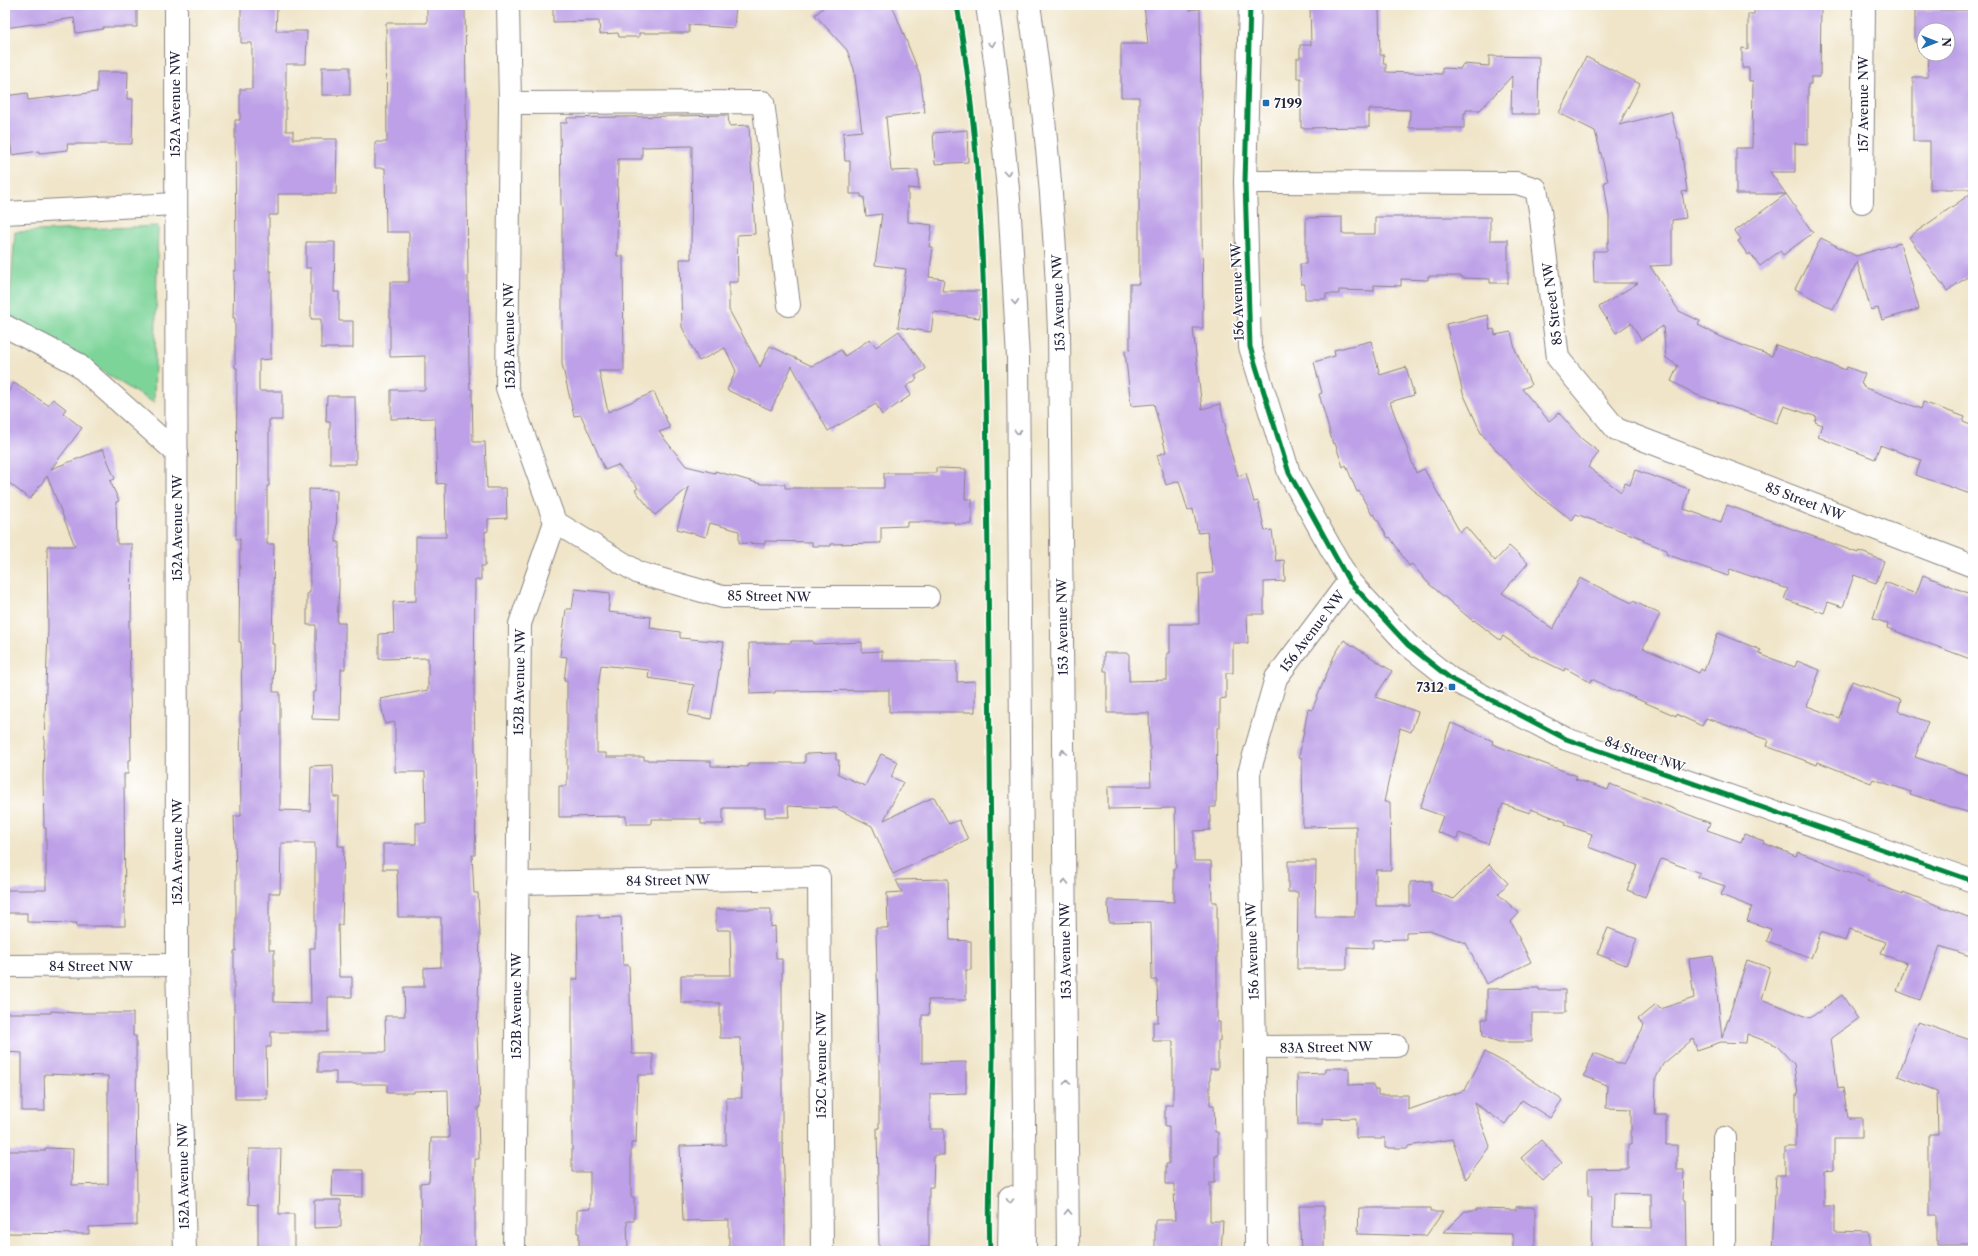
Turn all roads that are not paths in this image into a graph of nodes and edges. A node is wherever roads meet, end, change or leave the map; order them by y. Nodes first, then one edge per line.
1 (176, 5) edge
2 (508, 5) edge
3 (987, 5) edge
4 (1029, 5) edge
5 (1250, 5) edge
6 (1864, 5) edge
7 (510, 103) junction
8 (1245, 182) junction
9 (1862, 202) dead end
10 (175, 204) junction
11 (5, 213) edge
12 (789, 305) dead end
13 (5, 326) edge
14 (177, 453) junction
15 (554, 522) junction
16 (1973, 566) edge
17 (1349, 581) junction
18 (928, 598) dead end
19 (819, 878) joint
20 (1973, 881) edge
21 (517, 883) junction
22 (5, 966) edge
23 (177, 966) junction
24 (1396, 1046) dead end
25 (1255, 1047) junction
26 (1024, 1079) junction
27 (1724, 1138) dead end
28 (184, 1251) edge
29 (514, 1251) edge
30 (822, 1251) edge
31 (1010, 1251) edge
32 (1025, 1251) edge
33 (1068, 1251) edge
34 (1256, 1251) edge
35 (1724, 1251) edge

1 - 10 street, 152A Avenue NW
2 - 7 street, 152B Avenue NW
3 -> 26 street
33 -> 4 street, 153 Avenue NW
5 - 8 street, 156 Avenue NW
6 - 9 street, 157 Avenue NW
7 - 12 street
7 - 15 street, 152B Avenue NW
8 - 16 street, 85 Street NW
8 - 17 street, 156 Avenue NW
10 - 11 street
10 - 14 street, 152A Avenue NW
13 - 14 street
14 - 23 street, 152A Avenue NW
15 - 18 street, 85 Street NW
15 - 21 street, 152B Avenue NW
17 - 20 street, 84 Street NW
17 - 25 street, 156 Avenue NW
19 - 21 street, 84 Street NW
19 - 30 street, 152C Avenue NW
21 - 29 street, 152B Avenue NW
22 - 23 street, 84 Street NW
23 - 28 street, 152A Avenue NW
24 - 25 street, 83A Street NW
25 - 34 street, 156 Avenue NW
26 -> 31 street
26 - 32 street
27 - 35 street

